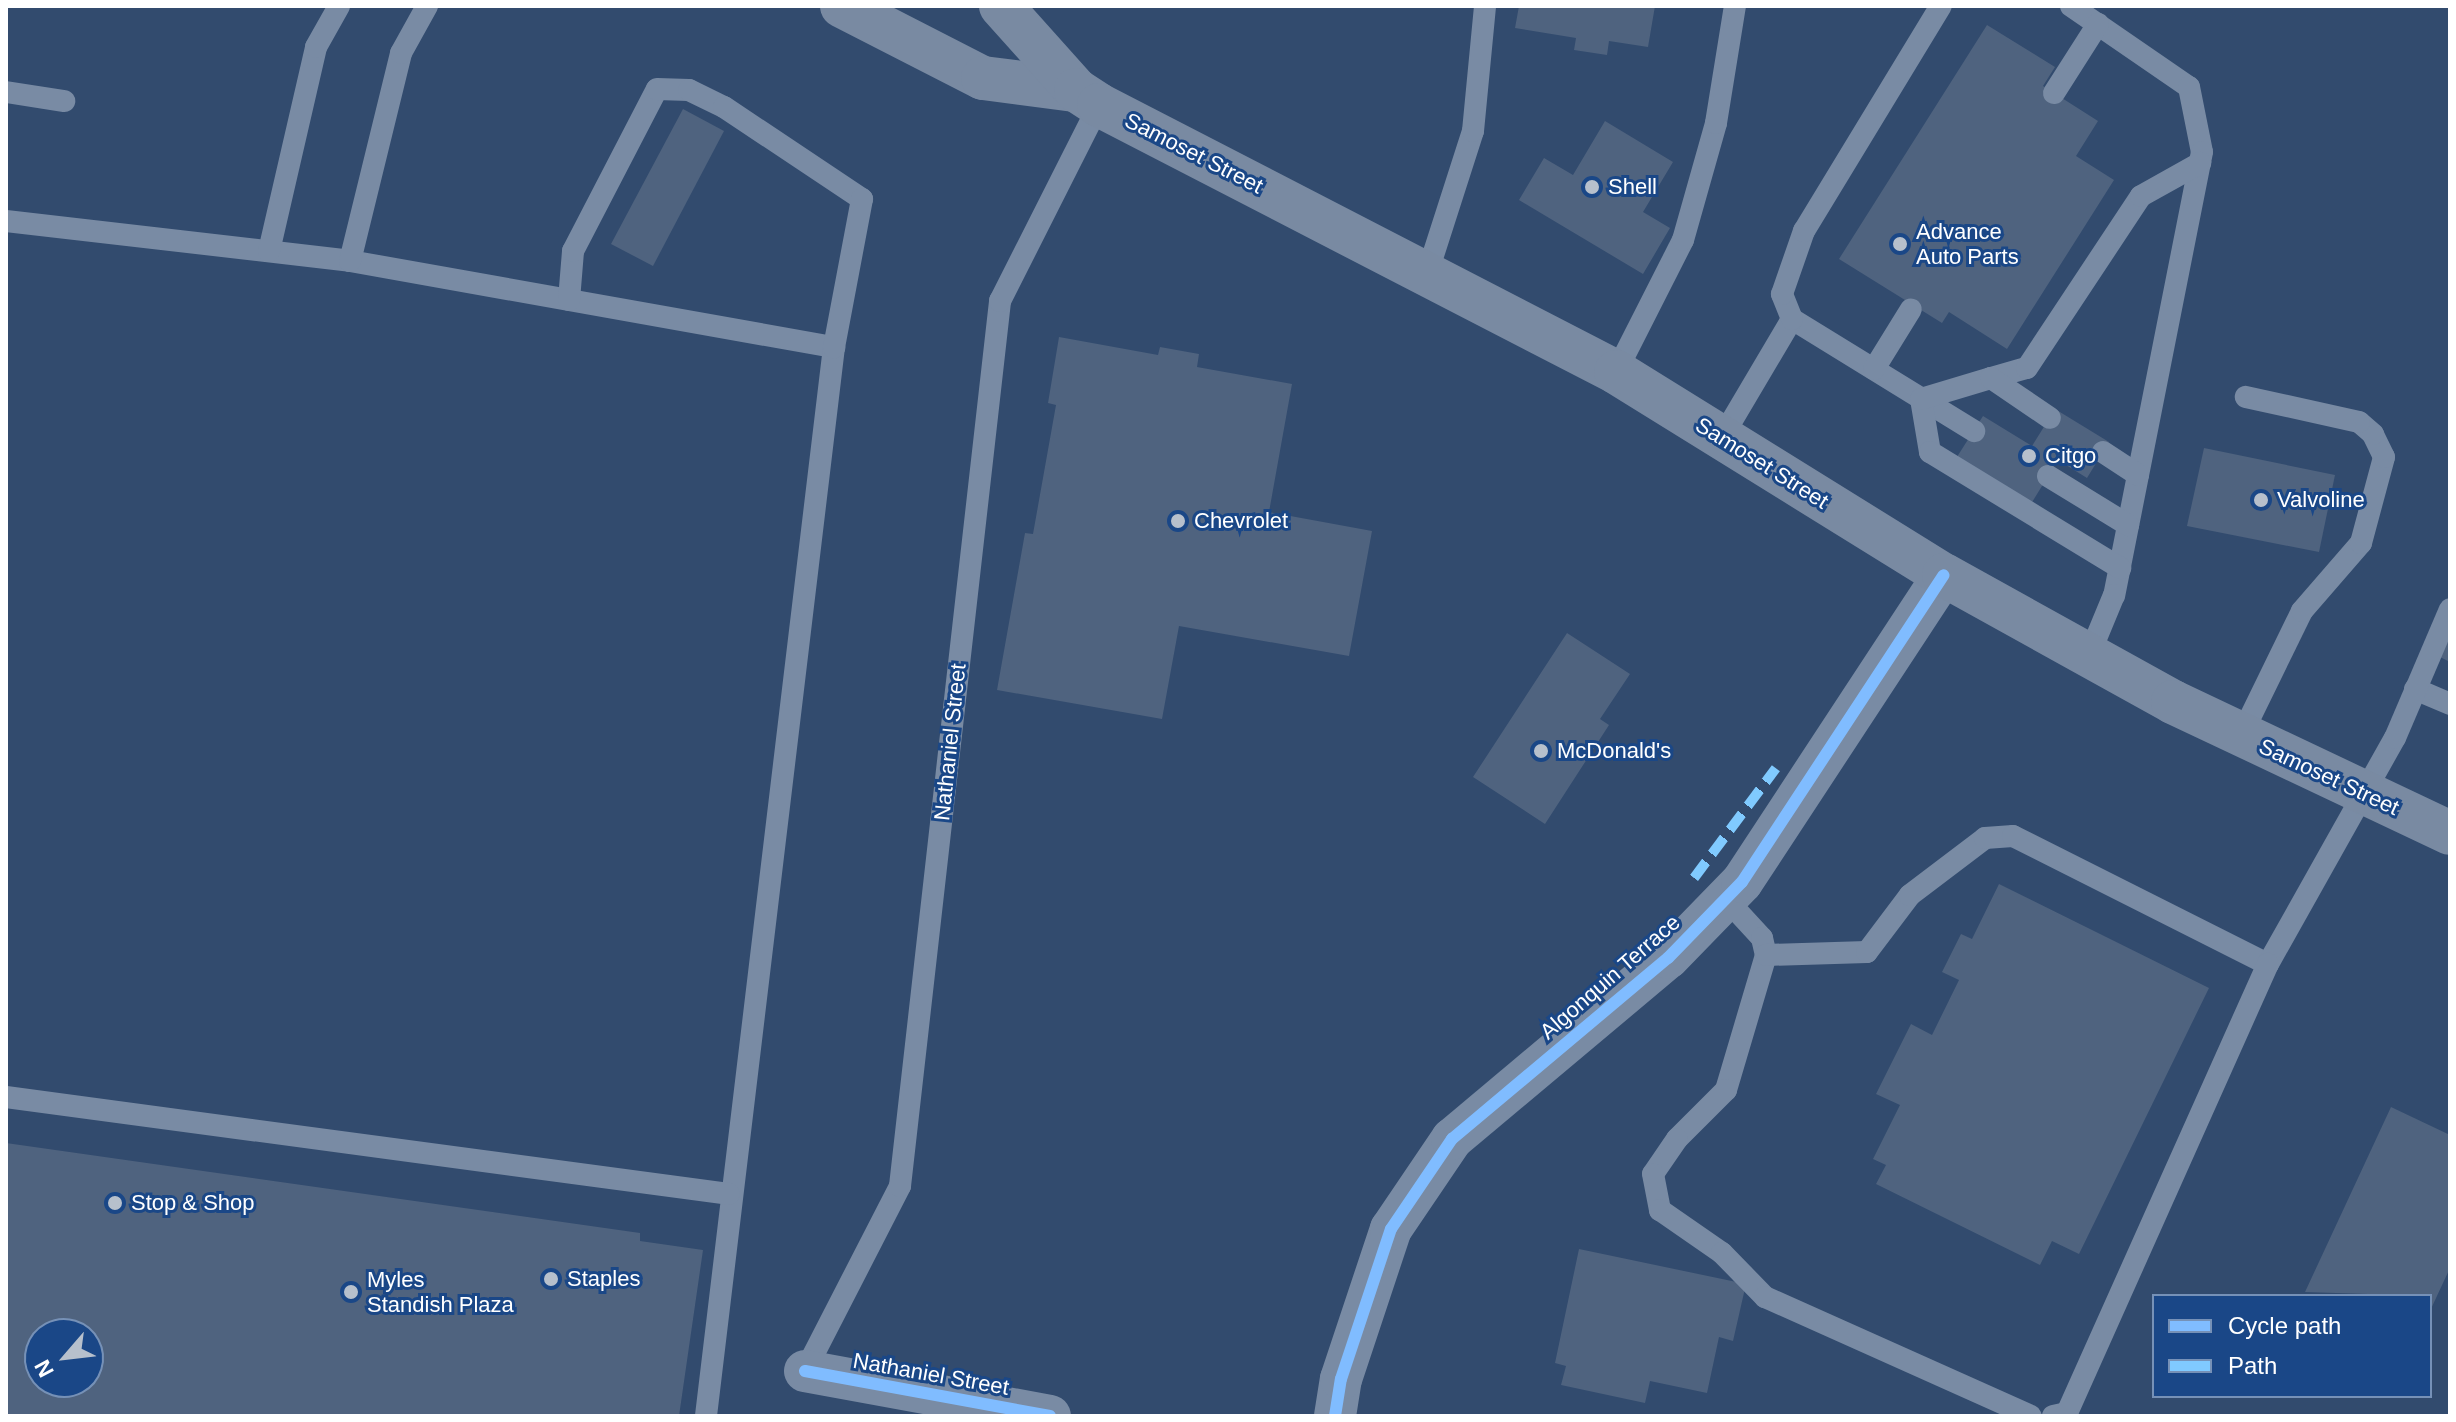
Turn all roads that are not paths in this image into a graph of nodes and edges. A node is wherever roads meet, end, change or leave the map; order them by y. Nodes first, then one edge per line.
1 (339, 6) edge
2 (427, 6) edge
3 (842, 6) edge
4 (1001, 6) edge
5 (1485, 6) edge
6 (1735, 6) edge
7 (1941, 6) edge
8 (2071, 6) edge
9 (2098, 24) junction
10 (6, 92) edge
11 (2054, 93) dead end
12 (1088, 98) junction
13 (64, 101) dead end
14 (2200, 163) junction
15 (6, 221) edge
16 (269, 251) junction
17 (350, 261) junction
18 (1428, 271) junction
19 (569, 300) junction
20 (1911, 309) dead end
21 (1792, 319) junction
22 (834, 347) junction
23 (1874, 369) junction
24 (1616, 372) junction
25 (1991, 378) junction
26 (2246, 397) dead end
27 (1921, 399) junction
28 (2050, 418) dead end
29 (1974, 431) dead end
30 (1721, 439) junction
31 (2103, 452) dead end
32 (2138, 475) junction
33 (2048, 476) dead end
34 (2128, 525) junction
35 (2120, 568) junction
36 (1944, 575) junction
37 (2450, 609) edge
38 (2090, 653) junction
39 (2415, 689) junction
40 (2450, 704) edge
41 (2241, 736) junction
42 (2364, 793) junction
43 (2450, 833) edge
44 (1726, 899) junction
45 (1766, 955) junction
46 (2268, 964) junction
47 (6, 1097) edge
48 (729, 1194) junction
49 (805, 1371) joint
50 (706, 1416) edge
51 (1050, 1416) edge
52 (1335, 1416) edge
53 (2031, 1416) edge
54 (2053, 1416) edge

1 - 16 lane
2 - 17 lane
3 - 12 highway, Samoset Street
4 - 12 highway, Samoset Street
5 - 18 lane
6 - 24 lane
7 - 21 lane
8 - 9 lane
9 - 11 lane
9 - 14 lane
10 - 13 lane
12 - 18 highway, Samoset Street
12 - 49 lane, Nathaniel Street
14 - 25 lane
14 - 32 lane
15 - 16 lane
16 - 17 lane
17 - 19 lane
18 - 24 highway, Samoset Street
19 - 22 lane
19 - 22 lane
20 - 23 lane
21 - 23 lane
21 - 30 lane
22 - 48 lane
23 - 27 lane
24 - 30 highway, Samoset Street
25 - 27 lane
25 - 28 lane
26 - 41 lane
27 - 29 lane
27 - 35 lane
30 - 36 highway, Samoset Street
31 - 32 lane
32 - 34 lane
33 - 34 lane
34 - 35 lane
35 - 38 lane
36 - 38 highway, Samoset Street
36 - 44 street, Algonquin Terrace
37 - 39 lane
38 - 41 highway, Samoset Street
39 - 40 lane
39 - 42 lane
41 - 42 highway, Samoset Street
42 - 43 highway, Samoset Street
42 - 46 lane
44 - 45 lane
44 - 52 street, Algonquin Terrace
45 - 46 lane
45 - 53 lane
46 - 54 lane
47 - 48 lane
48 - 50 lane
49 - 51 street, Nathaniel Street

